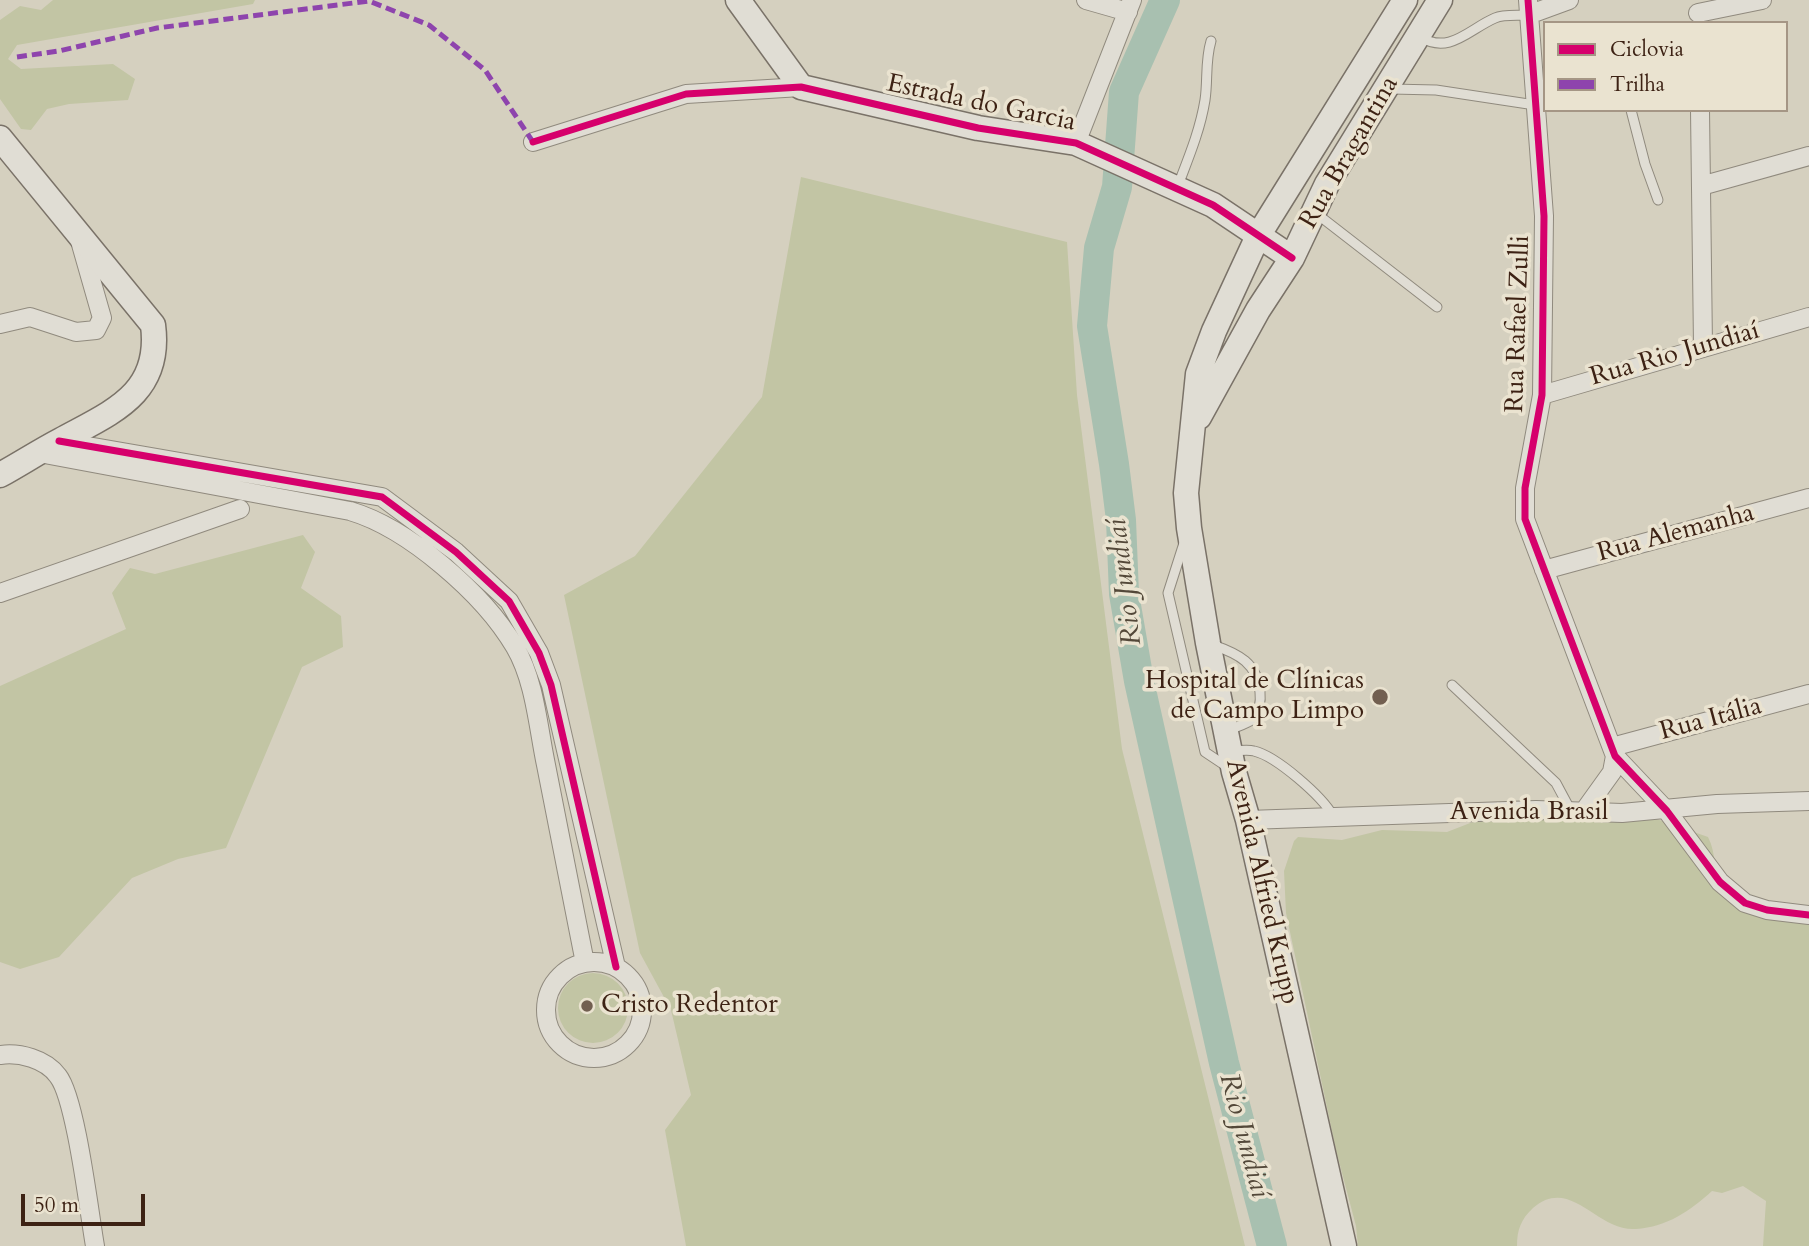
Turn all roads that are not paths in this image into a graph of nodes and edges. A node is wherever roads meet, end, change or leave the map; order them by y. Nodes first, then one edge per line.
1 (738, 0) edge
2 (1086, 0) edge
3 (1405, 0) edge
4 (1440, 0) edge
5 (1569, 0) edge
6 (1762, 0) edge
7 (1526, 5) edge
8 (1130, 6) edge
9 (1697, 12) edge
10 (1418, 36) junction
11 (1211, 41) dead end
12 (801, 87) junction
13 (1385, 89) junction
14 (1535, 105) junction
15 (1631, 112) edge
16 (1700, 112) edge
17 (0, 138) edge
18 (533, 142) dead end
19 (1076, 143) junction
20 (1809, 156) edge
21 (1167, 183) junction
22 (1701, 186) junction
23 (1658, 200) dead end
24 (1213, 205) junction
25 (1314, 212) junction
26 (77, 230) junction
27 (1258, 236) junction
28 (1292, 258) junction
29 (1243, 270) junction
30 (1437, 307) dead end
31 (1809, 317) edge
32 (0, 324) edge
33 (1703, 346) junction
34 (1542, 395) junction
35 (1192, 432) junction
36 (49, 447) junction
37 (0, 475) edge
38 (1809, 498) edge
39 (240, 509) dead end
40 (1189, 528) junction
41 (456, 552) junction
42 (441, 564) junction
43 (1544, 570) junction
44 (0, 593) edge
45 (1208, 643) junction
46 (1452, 685) dead end
47 (1809, 694) edge
48 (1230, 751) junction
49 (1614, 751) junction
50 (1809, 800) edge
51 (1667, 810) junction
52 (1578, 811) junction
53 (1333, 816) junction
54 (1248, 820) junction
55 (1809, 915) edge
56 (585, 963) junction
57 (616, 967) junction
58 (0, 1055) edge
59 (95, 1246) edge
60 (1344, 1246) edge

1 - 12 main road
2 - 8 street
3 - 27 main road, Rua Bragantina
4 - 10 main road, Rua Bragantina
5 - 7 street
6 - 9 street
7 - 10 lane
7 - 14 street, Rua Rafael Zulli
8 - 19 street
10 - 13 main road, Rua Bragantina
11 - 21 lane
12 - 18 street
12 - 19 main road, Estrada do Garcia
13 - 14 lane
13 - 25 main road, Rua Bragantina
14 - 34 street, Rua Rafael Zulli
15 - 23 lane
16 - 22 street
17 - 26 main road
19 - 21 main road, Estrada do Garcia
20 - 22 street
21 - 24 main road, Estrada do Garcia
22 - 33 street
24 - 27 main road, Estrada do Garcia
24 - 29 main road
25 - 28 main road, Rua Bragantina
25 - 30 lane
26 - 32 street
26 - 36 main road
27 - 28 main road, Estrada do Garcia
27 - 29 main road, Rua Bragantina
28 - 35 main road, Rua Bragantina
29 - 35 main road, Rua Bragantina
31 - 33 street, Rua Rio Jundiaí
33 - 34 street, Rua Rio Jundiaí
34 - 43 street, Rua Rafael Zulli
35 - 40 main road, Avenida Alfried Krupp
36 - 37 main road
36 - 41 street
36 - 42 street
38 - 43 street, Rua Alemanha
39 - 44 street
40 - 45 main road, Avenida Alfried Krupp
40 - 48 lane
41 - 42 street
41 - 57 street
42 - 56 street
43 - 49 street, Rua Rafael Zulli
45 - 48 main road, Avenida Alfried Krupp
45 - 48 lane
46 - 52 lane
47 - 49 street, Rua Itália
48 - 53 lane
48 - 54 main road, Avenida Alfried Krupp
49 - 51 street
49 - 52 street
50 - 51 street, Avenida Brasil
51 - 52 street, Avenida Brasil
51 - 55 street
52 - 53 street, Avenida Brasil
53 - 54 street, Avenida Brasil
54 - 60 main road, Avenida Alfried Krupp
56 - 57 street
56 - 57 street
58 - 59 street

